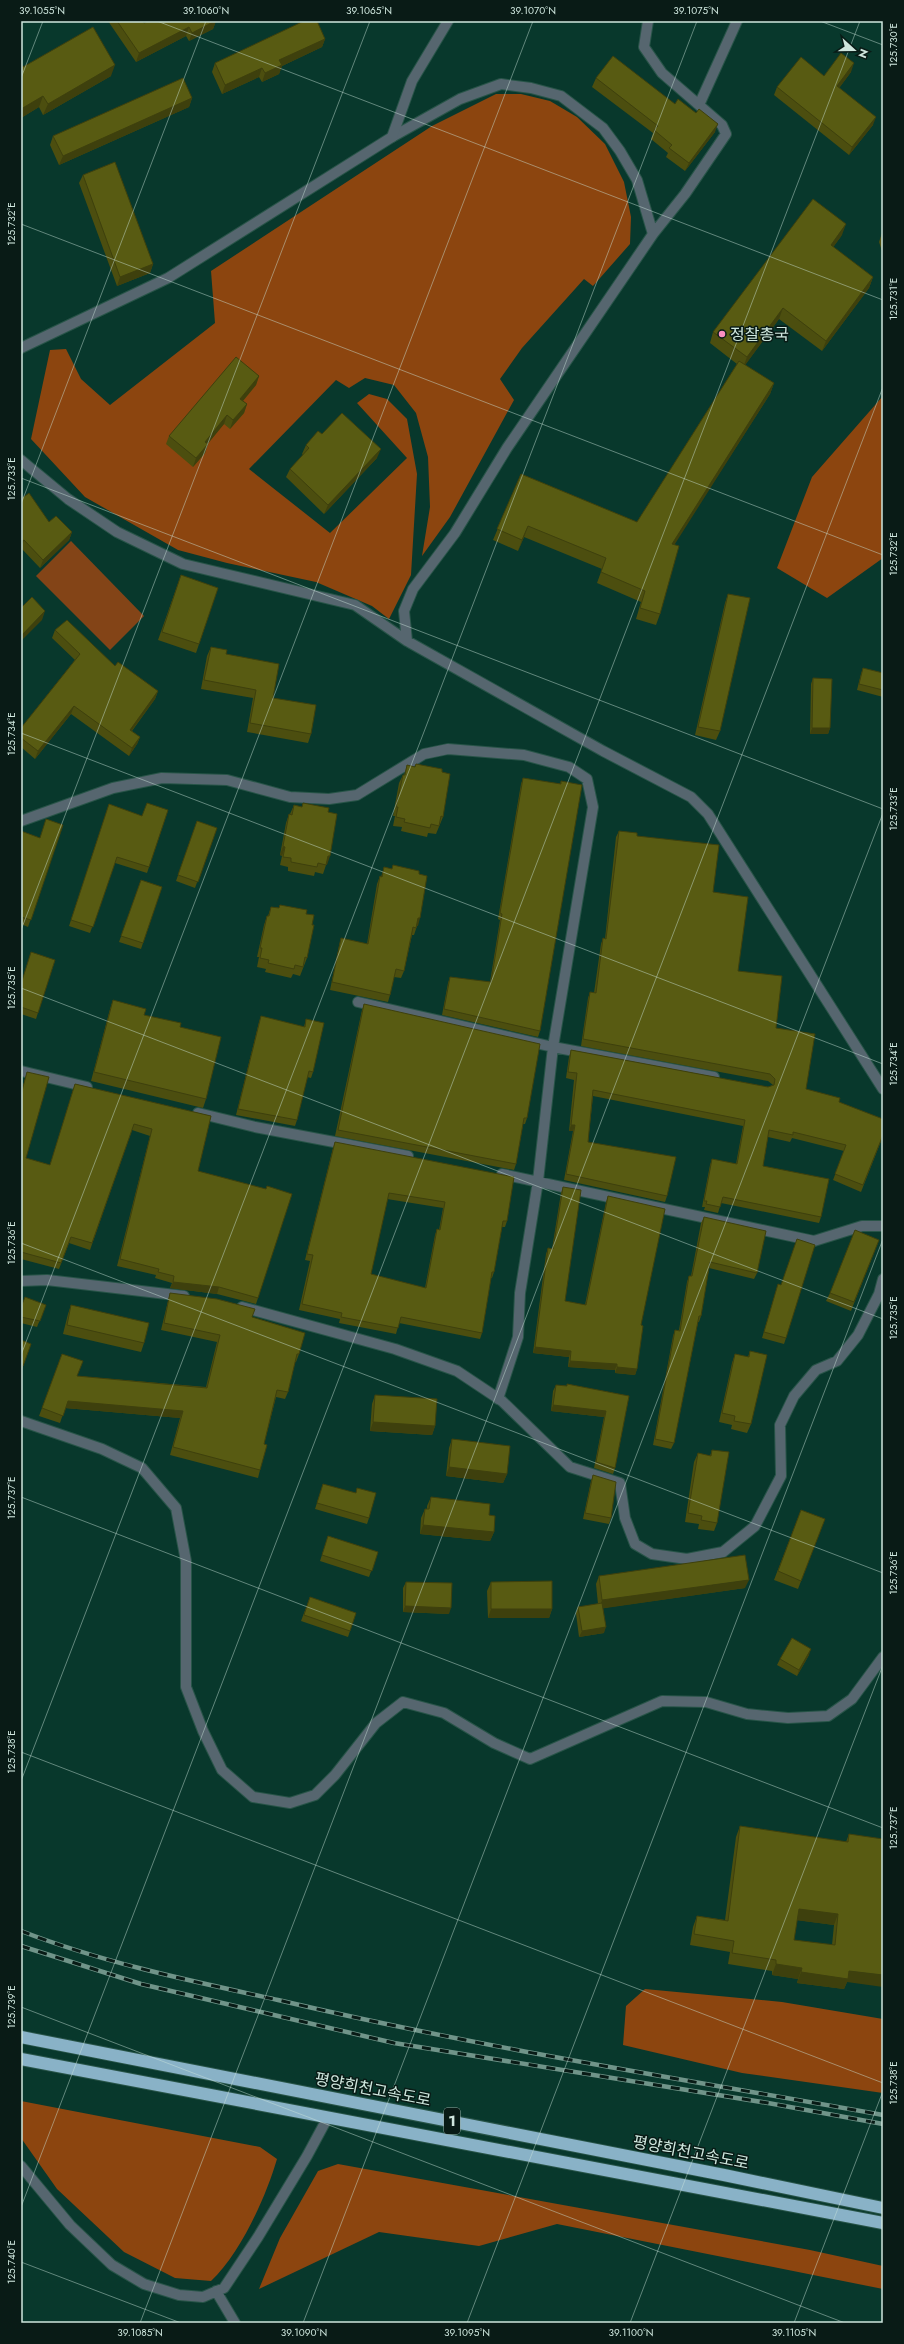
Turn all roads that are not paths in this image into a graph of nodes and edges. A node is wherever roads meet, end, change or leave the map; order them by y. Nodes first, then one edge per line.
1 (448, 21) edge
2 (648, 21) edge
3 (737, 21) edge
4 (699, 106) junction
5 (392, 137) junction
6 (653, 234) junction
7 (21, 348) edge
8 (21, 460) edge
9 (407, 641) junction
10 (21, 821) edge
11 (358, 1002) dead end
12 (554, 1047) junction
13 (21, 1071) edge
14 (721, 1078) edge
15 (96, 1089) edge
16 (883, 1089) edge
17 (187, 1111) edge
18 (415, 1158) edge
19 (492, 1172) edge
20 (538, 1181) junction
21 (883, 1226) edge
22 (883, 1279) edge
23 (21, 1281) edge
24 (193, 1297) edge
25 (231, 1304) edge
26 (498, 1399) junction
27 (21, 1421) edge
28 (883, 1657) edge
29 (21, 2037) edge
30 (21, 2059) edge
31 (328, 2117) junction
32 (21, 2166) edge
33 (883, 2208) edge
34 (883, 2224) edge
35 (216, 2291) junction
36 (235, 2323) edge

1 - 5 street
2 - 4 street
3 - 4 street
4 - 6 street
5 - 6 street
5 - 7 street
6 - 9 street
8 - 9 street
9 - 16 street
10 - 12 street
11 - 12 street
12 - 14 street
12 - 20 street
13 - 15 street
17 - 18 street
19 - 20 street
20 - 21 street
20 - 26 street
22 - 26 street
23 - 24 street
25 - 26 street
27 - 28 street
29 - 33 highway, 평양희천고속도로 / 1
30 - 31 highway, 1
31 - 34 highway, 1
31 - 35 street
32 - 35 street
35 - 36 street

